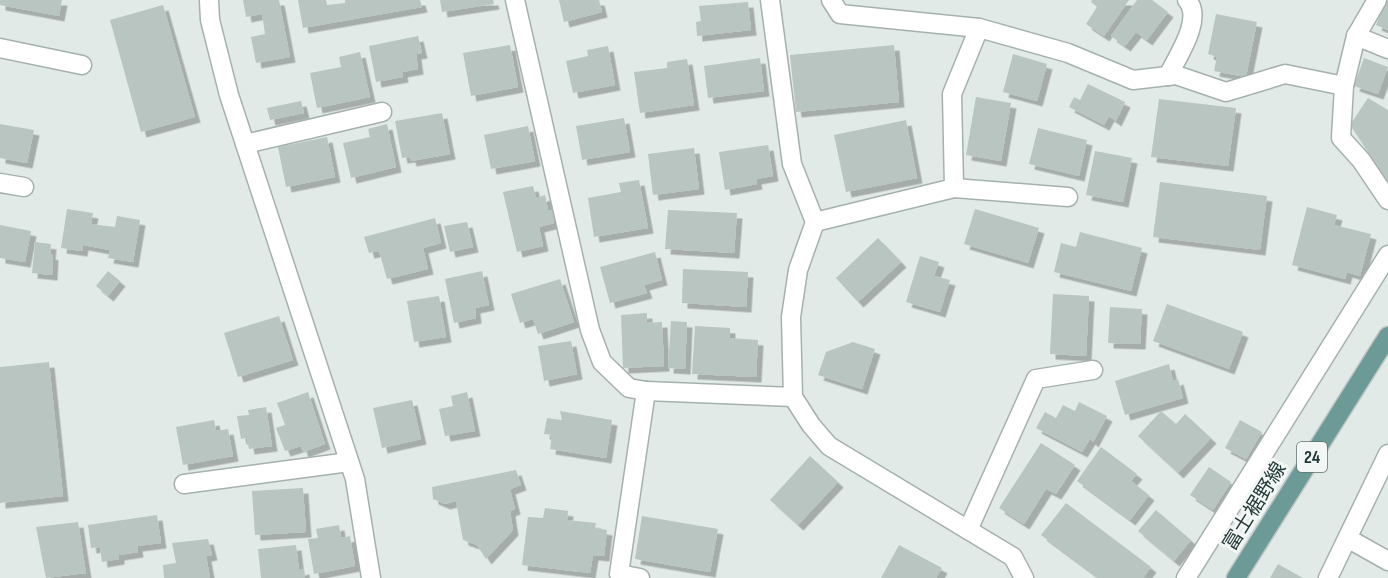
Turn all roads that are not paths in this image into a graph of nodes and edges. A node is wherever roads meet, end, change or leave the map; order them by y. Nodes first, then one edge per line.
1 (209, 0) edge
2 (515, 0) edge
3 (770, 0) edge
4 (831, 0) edge
5 (1187, 0) edge
6 (1377, 0) edge
7 (979, 28) junction
8 (1356, 36) junction
9 (0, 48) edge
10 (1388, 49) edge
11 (82, 65) dead end
12 (1168, 76) junction
13 (1344, 86) junction
14 (382, 112) dead end
15 (245, 144) junction
16 (0, 183) edge
17 (24, 187) dead end
18 (954, 188) junction
19 (1068, 197) dead end
20 (1388, 200) edge
21 (815, 222) junction
22 (1388, 255) edge
23 (1388, 336) edge
24 (1093, 370) dead end
25 (646, 391) junction
26 (793, 397) junction
27 (1388, 454) edge
28 (349, 462) junction
29 (184, 484) dead end
30 (968, 530) junction
31 (1348, 539) junction
32 (1388, 561) edge
33 (371, 578) edge
34 (640, 578) edge
35 (1024, 578) edge
36 (1186, 578) edge
37 (1236, 578) edge
38 (1328, 578) edge

1 - 15 street
2 - 25 street
3 - 21 street
4 - 7 street
5 - 12 street
6 - 8 street
7 - 12 street
7 - 18 street
8 - 10 street
8 - 13 street
9 - 11 street
12 - 13 street
13 - 20 street
14 - 15 street
15 - 28 street
16 - 17 street
18 - 19 street
18 - 21 street
21 - 26 street
22 - 36 street
23 - 37 main road, 富士裾野線 / 24
24 - 30 street
25 - 26 street
25 - 34 street
26 - 30 street
27 - 31 street
28 - 29 street
28 - 33 street
30 - 35 street
31 - 32 street
31 - 38 street

